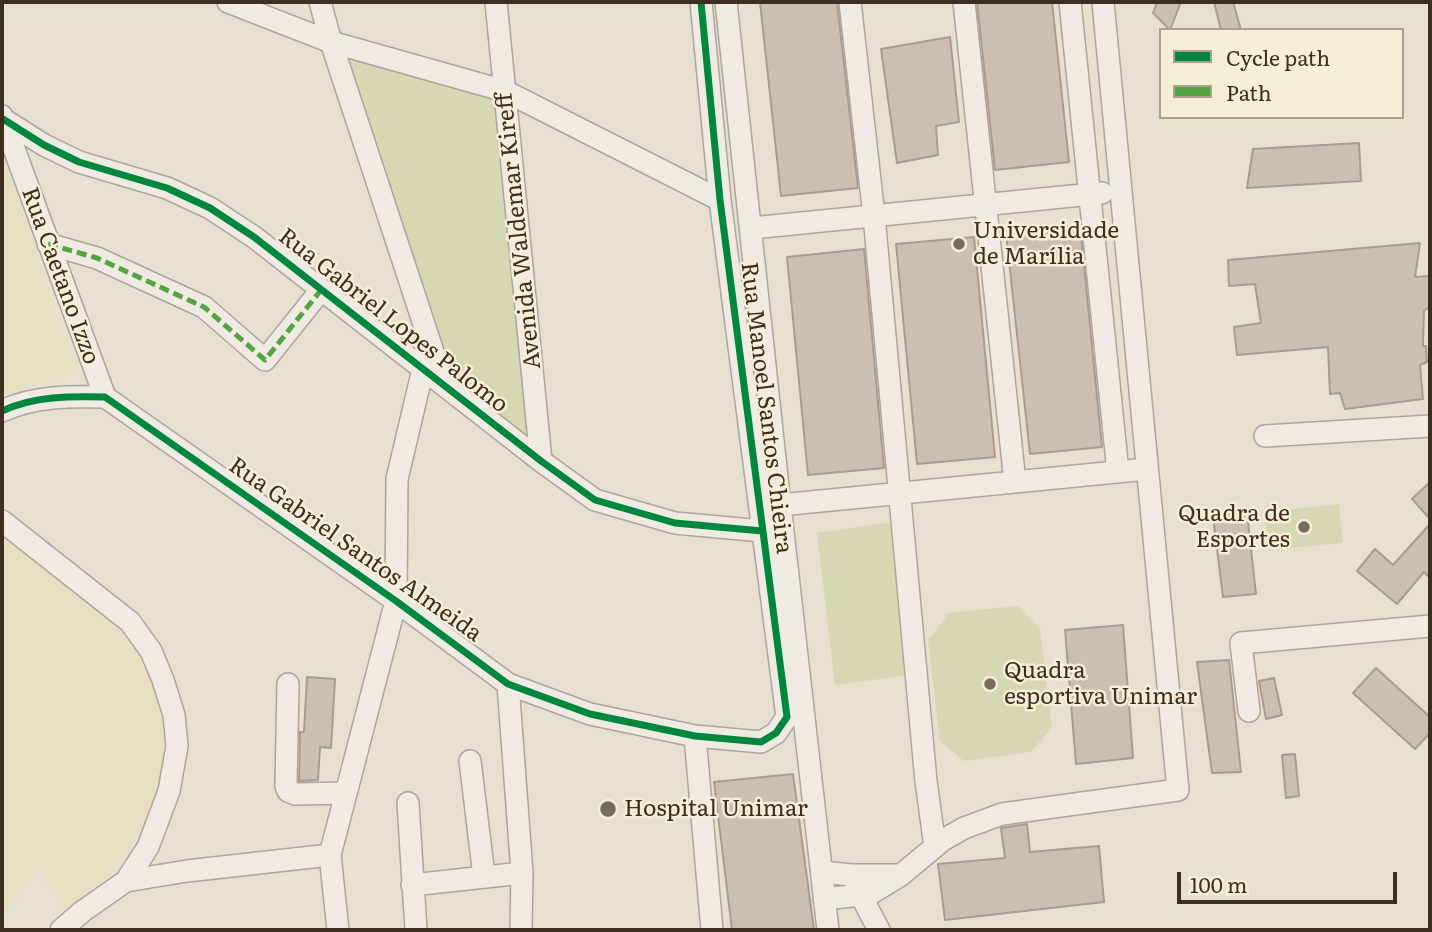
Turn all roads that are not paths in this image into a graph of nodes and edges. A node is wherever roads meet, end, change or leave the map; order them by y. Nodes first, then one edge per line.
1 (228, 2) edge
2 (320, 2) edge
3 (496, 2) edge
4 (701, 2) edge
5 (726, 2) edge
6 (850, 2) edge
7 (964, 2) edge
8 (1070, 2) edge
9 (1103, 2) edge
10 (331, 42) junction
11 (505, 91) junction
12 (2, 117) edge
13 (1121, 192) junction
14 (1089, 194) junction
15 (720, 200) junction
16 (986, 205) junction
17 (874, 216) junction
18 (752, 228) junction
19 (48, 244) junction
20 (321, 290) junction
21 (423, 369) junction
22 (444, 385) junction
23 (105, 397) junction
24 (2, 411) edge
25 (1430, 426) edge
26 (1265, 436) dead end
27 (541, 461) junction
28 (1147, 469) junction
29 (1118, 472) junction
30 (1015, 482) junction
31 (900, 493) junction
32 (780, 505) junction
33 (2, 521) edge
34 (762, 531) junction
35 (396, 601) junction
36 (1430, 626) edge
37 (288, 684) dead end
38 (508, 684) junction
39 (1249, 711) dead end
40 (695, 736) junction
41 (470, 761) dead end
42 (345, 793) junction
43 (408, 803) dead end
44 (934, 847) junction
45 (330, 855) junction
46 (822, 872) junction
47 (522, 873) junction
48 (851, 875) junction
49 (901, 875) junction
50 (484, 876) junction
51 (126, 881) junction
52 (412, 885) junction
53 (860, 897) junction
54 (824, 899) junction
55 (61, 930) edge
56 (337, 930) edge
57 (416, 930) edge
58 (522, 930) edge
59 (712, 930) edge
60 (828, 930) edge
61 (879, 930) edge

1 - 10 street
2 - 10 street
3 - 11 street, Avenida Waldemar Kireff
4 - 15 street, Rua Manoel Santos Chieira
5 - 18 street
6 - 17 street
7 - 16 street
8 - 14 street
9 - 13 street
10 - 11 street
10 - 22 street
11 - 15 street
11 - 27 street, Avenida Waldemar Kireff
12 - 19 street, Rua Caetano Izzo
12 - 20 street, Rua Gabriel Lopes Palomo
13 - 14 street
13 - 28 street
14 - 16 street
14 - 29 street
15 - 34 street, Rua Manoel Santos Chieira
16 - 17 street
16 - 30 street
17 - 18 street
17 - 31 street
18 - 32 street
19 - 20 street
19 - 23 street, Rua Caetano Izzo
20 - 21 street, Rua Gabriel Lopes Palomo
21 - 22 street, Rua Gabriel Lopes Palomo
21 - 35 street
22 - 27 street, Rua Gabriel Lopes Palomo
23 - 24 street
23 - 35 street, Rua Gabriel Santos Almeida
25 - 26 street
27 - 34 street, Rua Gabriel Lopes Palomo
28 - 29 street
28 - 44 street
29 - 30 street
30 - 31 street
31 - 32 street
31 - 44 street
32 - 46 street
33 - 51 street
34 - 40 street, Rua Manoel Santos Chieira
35 - 38 street, Rua Gabriel Santos Almeida
35 - 42 street
36 - 39 street
37 - 42 street
38 - 40 street, Rua Gabriel Santos Almeida
38 - 47 street
40 - 59 street
41 - 50 street
42 - 45 street
43 - 52 street
44 - 49 street
45 - 51 street
45 - 56 street
46 - 48 street
46 - 54 street
47 - 50 street
47 - 58 street
48 - 49 street
48 - 53 street
49 - 53 street
50 - 52 street
51 - 55 street
52 - 57 street
53 - 54 street
53 - 61 street
54 - 60 street

